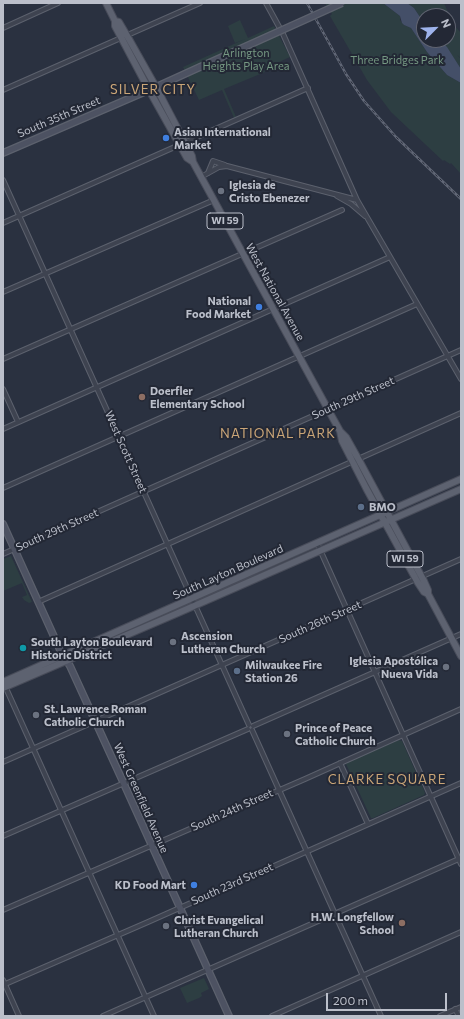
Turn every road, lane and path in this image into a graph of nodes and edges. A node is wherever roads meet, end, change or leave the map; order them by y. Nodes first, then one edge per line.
1 (44, 3) edge
2 (58, 3) edge
3 (106, 3) edge
4 (200, 3) edge
5 (266, 3) edge
6 (342, 3) edge
7 (46, 8) junction
8 (3, 28) edge
9 (124, 36) junction
10 (156, 87) junction
11 (308, 88) junction
12 (3, 90) edge
13 (149, 90) junction
14 (182, 144) junction
15 (3, 153) edge
16 (227, 166) junction
17 (208, 173) junction
18 (201, 177) junction
19 (3, 180) edge
20 (331, 193) junction
21 (214, 200) junction
22 (357, 200) junction
23 (342, 210) dead end
24 (19, 216) junction
25 (369, 220) junction
26 (3, 223) edge
27 (243, 253) junction
28 (390, 257) junction
29 (45, 274) junction
30 (3, 292) edge
31 (417, 304) junction
32 (273, 309) junction
33 (70, 329) junction
34 (461, 350) edge
35 (447, 355) junction
36 (299, 356) junction
37 (3, 360) edge
38 (461, 379) edge
39 (97, 387) junction
40 (3, 390) edge
41 (328, 409) junction
42 (461, 413) edge
43 (18, 422) junction
44 (3, 429) edge
45 (119, 437) junction
46 (355, 460) junction
47 (461, 479) edge
48 (444, 487) junction
49 (3, 488) edge
50 (461, 489) edge
51 (144, 491) junction
52 (429, 504) junction
53 (384, 514) junction
54 (388, 522) junction
55 (3, 524) edge
56 (168, 543) junction
57 (317, 543) junction
58 (14, 549) junction
59 (320, 550) junction
60 (3, 554) edge
61 (461, 559) edge
62 (419, 578) junction
63 (192, 598) junction
64 (38, 602) junction
65 (196, 606) junction
66 (347, 610) junction
67 (461, 634) edge
68 (451, 638) junction
69 (461, 656) edge
70 (65, 659) junction
71 (222, 665) junction
72 (376, 672) junction
73 (4, 685) edge
74 (461, 709) edge
75 (95, 722) junction
76 (250, 727) junction
77 (403, 734) junction
78 (33, 748) junction
79 (3, 762) edge
80 (340, 763) junction
81 (461, 782) edge
82 (124, 784) junction
83 (279, 790) junction
84 (430, 796) junction
85 (61, 811) junction
86 (368, 824) junction
87 (3, 836) edge
88 (152, 846) junction
89 (306, 851) junction
90 (460, 859) edge
91 (461, 864) edge
92 (89, 873) junction
93 (180, 908) junction
94 (3, 910) edge
95 (334, 914) junction
96 (461, 932) edge
97 (117, 935) junction
98 (208, 970) junction
99 (362, 976) junction
100 (4, 983) edge
101 (145, 997) junction
102 (461, 1007) edge
103 (456, 1009) junction
104 (19, 1016) edge
105 (102, 1016) edge
106 (154, 1016) edge
107 (229, 1016) edge
108 (272, 1016) edge
109 (380, 1016) edge
110 (440, 1016) edge
111 (458, 1016) edge

1 - 7 street
2 - 7 street
3 - 9 main road, West National Avenue / WI 59
4 - 9 street
5 - 11 street
6 - 10 main road, South 35th Street, bridge
7 - 8 street
9 - 10 main road, West National Avenue / WI 59
9 - 12 street
9 - 13 main road, West National Avenue / WI 59
10 - 13 main road, South 35th Street
10 - 14 main road, West National Avenue / WI 59
11 - 14 street
11 - 22 street
13 - 14 main road, West National Avenue / WI 59
13 - 15 main road, South 35th Street
14 - 18 main road, West National Avenue / WI 59
14 - 24 street
16 - 17 street
16 - 17 street
16 - 20 street
17 - 18 street
18 - 21 main road, West National Avenue / WI 59
19 - 24 street, West Scott Street
20 - 22 street
20 - 25 street
21 - 27 main road, West National Avenue / WI 59
21 - 29 street
22 - 25 street
23 - 27 street
24 - 26 street
24 - 29 street, West Scott Street
25 - 28 street
27 - 32 main road, West National Avenue / WI 59
27 - 33 street
28 - 31 street
28 - 32 street
29 - 30 street
29 - 33 street, West Scott Street
31 - 35 street
31 - 36 street
32 - 36 main road, West National Avenue / WI 59
32 - 39 street
33 - 37 street
33 - 39 street, West Scott Street
34 - 35 street, South 29th Street
35 - 38 street
35 - 41 street, South 29th Street
36 - 41 main road, West National Avenue / WI 59
36 - 45 street
39 - 43 street
39 - 45 street, West Scott Street
40 - 43 street
41 - 46 main road, West National Avenue / WI 59
41 - 51 street, South 29th Street
42 - 46 street
43 - 44 street
45 - 49 street
45 - 51 street, West Scott Street
46 - 53 main road, West National Avenue / WI 59
46 - 56 street
47 - 48 main road, South Layton Boulevard
48 - 52 main road
48 - 53 main road, South Layton Boulevard
50 - 52 main road, South Layton Boulevard
51 - 56 street, West Scott Street
51 - 58 street, South 29th Street
52 - 54 main road, South Layton Boulevard
53 - 54 main road, West National Avenue / WI 59
53 - 57 main road, South Layton Boulevard
54 - 59 main road, South Layton Boulevard
54 - 62 main road, West National Avenue / WI 59
55 - 58 main road, West Greenfield Avenue
56 - 63 street, West Scott Street
56 - 64 street
57 - 59 street
57 - 63 main road, South Layton Boulevard
58 - 60 street, South 29th Street
58 - 64 main road, West Greenfield Avenue
59 - 65 main road, South Layton Boulevard
59 - 66 street
61 - 62 street, South 26th Street
62 - 66 street, South 26th Street
62 - 68 main road, West National Avenue / WI 59
63 - 65 street, West Scott Street
63 - 70 main road, South Layton Boulevard
64 - 70 main road, West Greenfield Avenue
65 - 70 main road, South Layton Boulevard
65 - 71 street, West Scott Street
66 - 71 street, South 26th Street
66 - 72 street
67 - 68 street
68 - 69 main road, West National Avenue / WI 59
68 - 72 street
70 - 73 main road, South Layton Boulevard
70 - 75 main road, West Greenfield Avenue
71 - 75 street, South 26th Street
71 - 76 street, West Scott Street
72 - 76 street
72 - 77 street
73 - 78 street
74 - 77 street, South 24th Street
75 - 78 street, South 26th Street
75 - 82 main road, West Greenfield Avenue
76 - 82 street
76 - 83 street, West Scott Street
77 - 80 street, South 24th Street
77 - 84 street
78 - 79 street, South 26th Street
78 - 85 street
80 - 83 street, South 24th Street
80 - 86 street
81 - 84 street, South 23rd Street
82 - 85 street
82 - 88 main road, West Greenfield Avenue
83 - 88 street, South 24th Street
83 - 89 street, West Scott Street
84 - 86 street, South 23rd Street
84 - 90 street
85 - 87 street
85 - 92 street
86 - 89 street, South 23rd Street
88 - 92 street, South 24th Street
88 - 93 main road, West Greenfield Avenue
89 - 93 street, South 23rd Street
89 - 95 street, West Scott Street
90 - 91 street
90 - 95 street
92 - 94 street, South 24th Street
92 - 97 street
93 - 97 street, South 23rd Street
93 - 98 main road, West Greenfield Avenue
95 - 98 street
95 - 99 street, West Scott Street
96 - 99 street
97 - 100 street, South 23rd Street
97 - 101 street
98 - 101 street
98 - 107 main road, West Greenfield Avenue
99 - 108 street
99 - 109 street, West Scott Street
100 - 104 street
101 - 105 street
101 - 106 street
102 - 103 street
103 - 110 street
103 - 111 street

